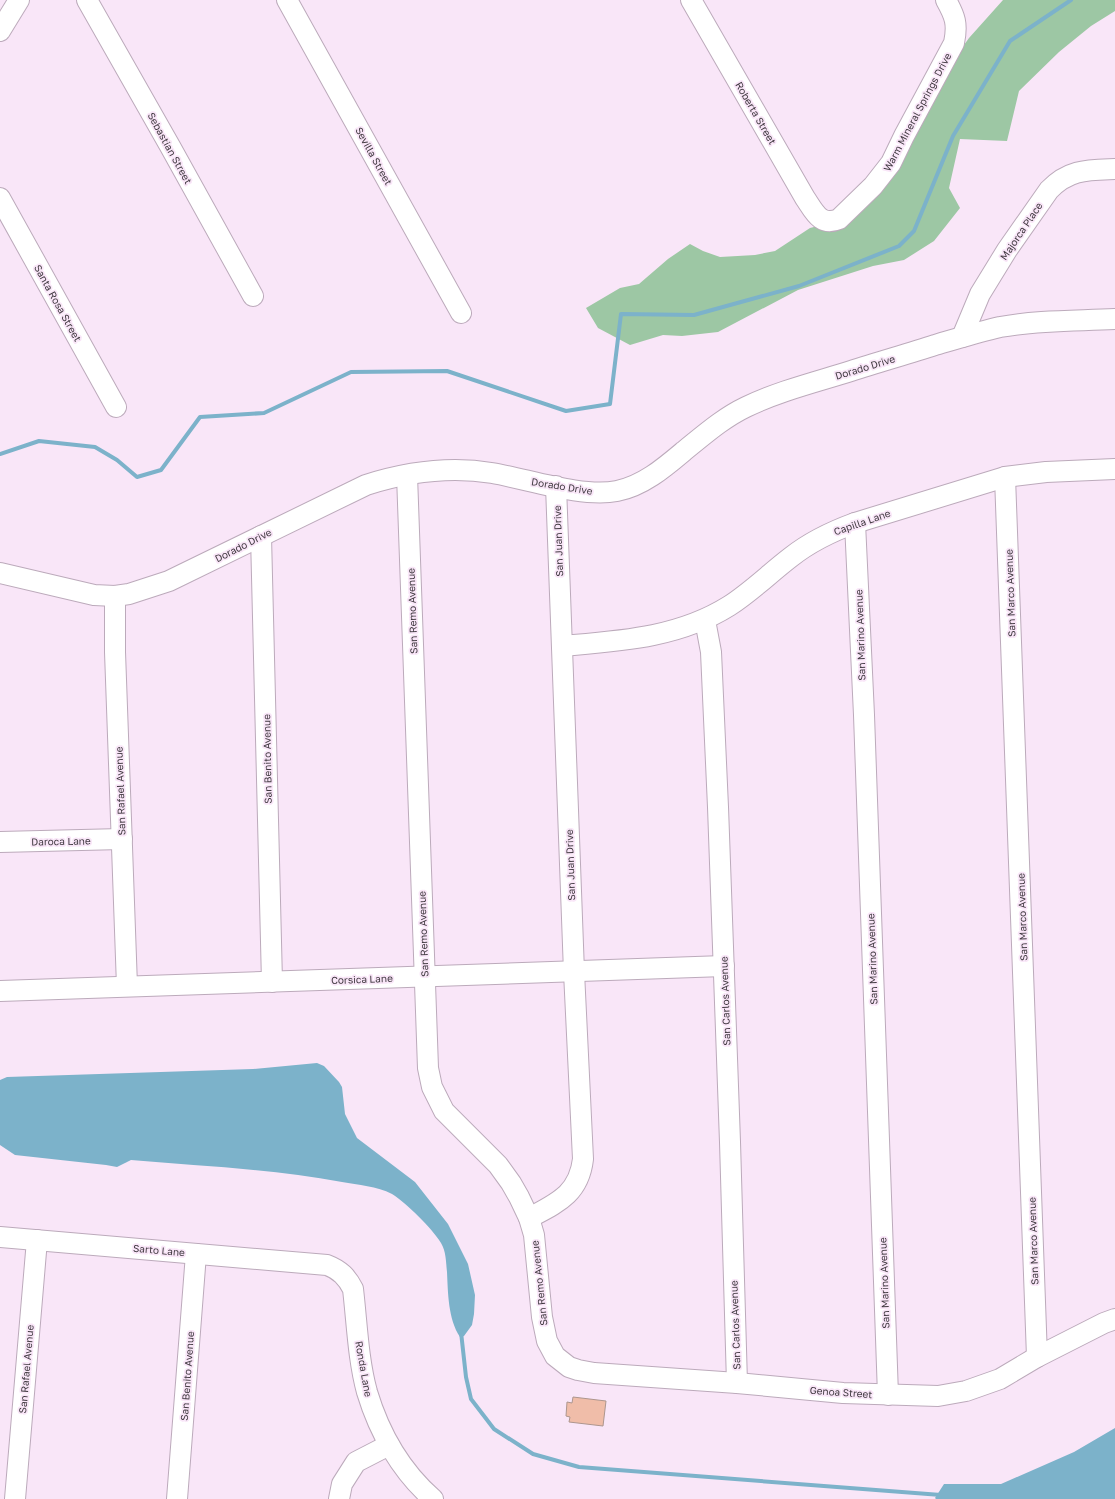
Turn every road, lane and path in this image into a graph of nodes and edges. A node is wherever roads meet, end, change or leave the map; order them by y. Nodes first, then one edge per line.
1 (19, 0) edge
2 (87, 0) edge
3 (287, 0) edge
4 (691, 0) edge
5 (946, 0) edge
6 (0, 31) edge
7 (1115, 169) edge
8 (0, 198) edge
9 (826, 221) joint
10 (253, 296) dead end
11 (461, 313) dead end
12 (1115, 319) edge
13 (962, 337) junction
14 (116, 407) dead end
15 (1115, 468) edge
16 (407, 474) junction
17 (1005, 477) junction
18 (556, 486) junction
19 (856, 523) junction
20 (261, 536) junction
21 (0, 573) edge
22 (115, 596) junction
23 (705, 620) junction
24 (562, 646) junction
25 (122, 839) junction
26 (0, 842) edge
27 (724, 966) junction
28 (574, 972) junction
29 (425, 977) junction
30 (272, 982) junction
31 (127, 986) junction
32 (0, 990) edge
33 (529, 1218) junction
34 (0, 1237) edge
35 (37, 1240) junction
36 (196, 1254) junction
37 (318, 1264) joint
38 (1115, 1319) edge
39 (555, 1356) joint
40 (1037, 1357) junction
41 (737, 1383) junction
42 (888, 1395) junction
43 (389, 1445) junction
44 (15, 1499) edge
45 (177, 1499) edge
46 (339, 1499) edge
47 (433, 1499) edge

1 - 6 street
2 - 10 street, Sebastian Street
3 - 11 street, Sevilla Street
4 - 9 street, Roberta Street
5 - 9 street, Warm Mineral Springs Drive
7 - 13 street, Majorca Place
8 - 14 street, Santa Rosa Street
12 - 13 street, Dorado Drive
13 - 18 street, Dorado Drive
15 - 17 street, Capilla Lane
16 - 18 street, Dorado Drive
16 - 20 street, Dorado Drive
16 - 29 street, San Remo Avenue
17 - 19 street, Capilla Lane
17 - 40 street, San Marco Avenue
18 - 24 street, San Juan Drive
19 - 23 street, Capilla Lane
19 - 42 street, San Marino Avenue
20 - 22 street, Dorado Drive
20 - 30 street, San Benito Avenue
21 - 22 street, Dorado Drive
22 - 25 street, San Rafael Avenue
23 - 24 street, Capilla Lane
23 - 27 street, San Carlos Avenue
24 - 28 street, San Juan Drive
25 - 26 street, Daroca Lane
25 - 31 street, San Rafael Avenue
27 - 28 street, Corsica Lane
27 - 41 street, San Carlos Avenue
28 - 29 street, Corsica Lane
28 - 33 street, San Juan Drive
29 - 30 street, Corsica Lane
29 - 33 street, San Remo Avenue
30 - 31 street, Corsica Lane
31 - 32 street, Corsica Lane
33 - 39 street, San Remo Avenue
34 - 35 street, Sarto Lane
35 - 36 street, Sarto Lane
35 - 44 street, San Rafael Avenue
36 - 37 street, Sarto Lane
36 - 45 street, San Benito Avenue
37 - 43 street, Ronda Lane
38 - 40 street, Genoa Street
39 - 41 street, Genoa Street
40 - 42 street, Genoa Street
41 - 42 street, Genoa Street
43 - 46 street
43 - 47 street, Ronda Lane

